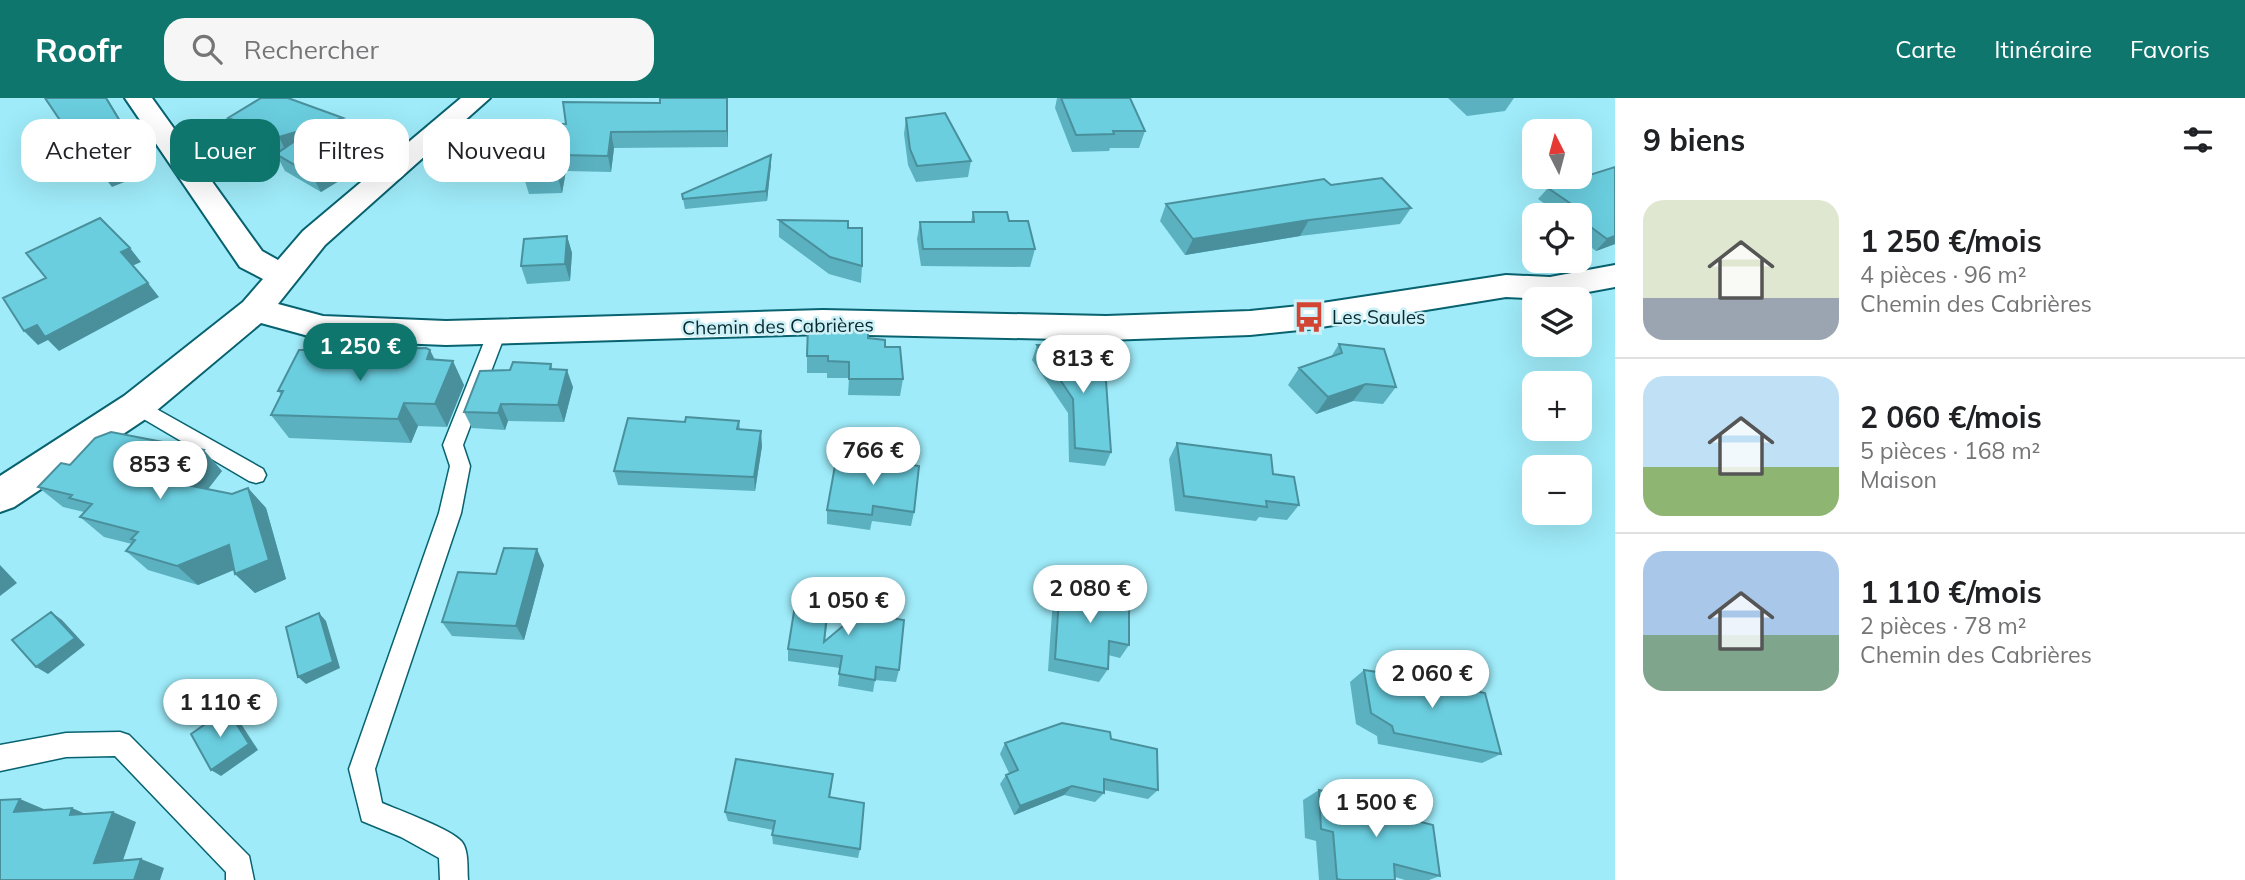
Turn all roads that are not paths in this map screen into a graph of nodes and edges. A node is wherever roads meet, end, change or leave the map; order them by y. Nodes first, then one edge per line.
1 (138, 98) edge
2 (472, 100) edge
3 (281, 275) junction
4 (1615, 276) edge
5 (255, 310) junction
6 (497, 332) junction
7 (137, 406) junction
8 (256, 475) dead end
9 (0, 496) edge
10 (0, 758) edge
11 (240, 880) edge
12 (454, 880) edge

1 - 3 street
2 - 3 street
3 - 5 street
4 - 6 street, Chemin des Cabrières
5 - 6 street, Chemin des Cabrières
5 - 7 street
6 - 12 lane
7 - 8 lane
7 - 9 street
10 - 11 lane

